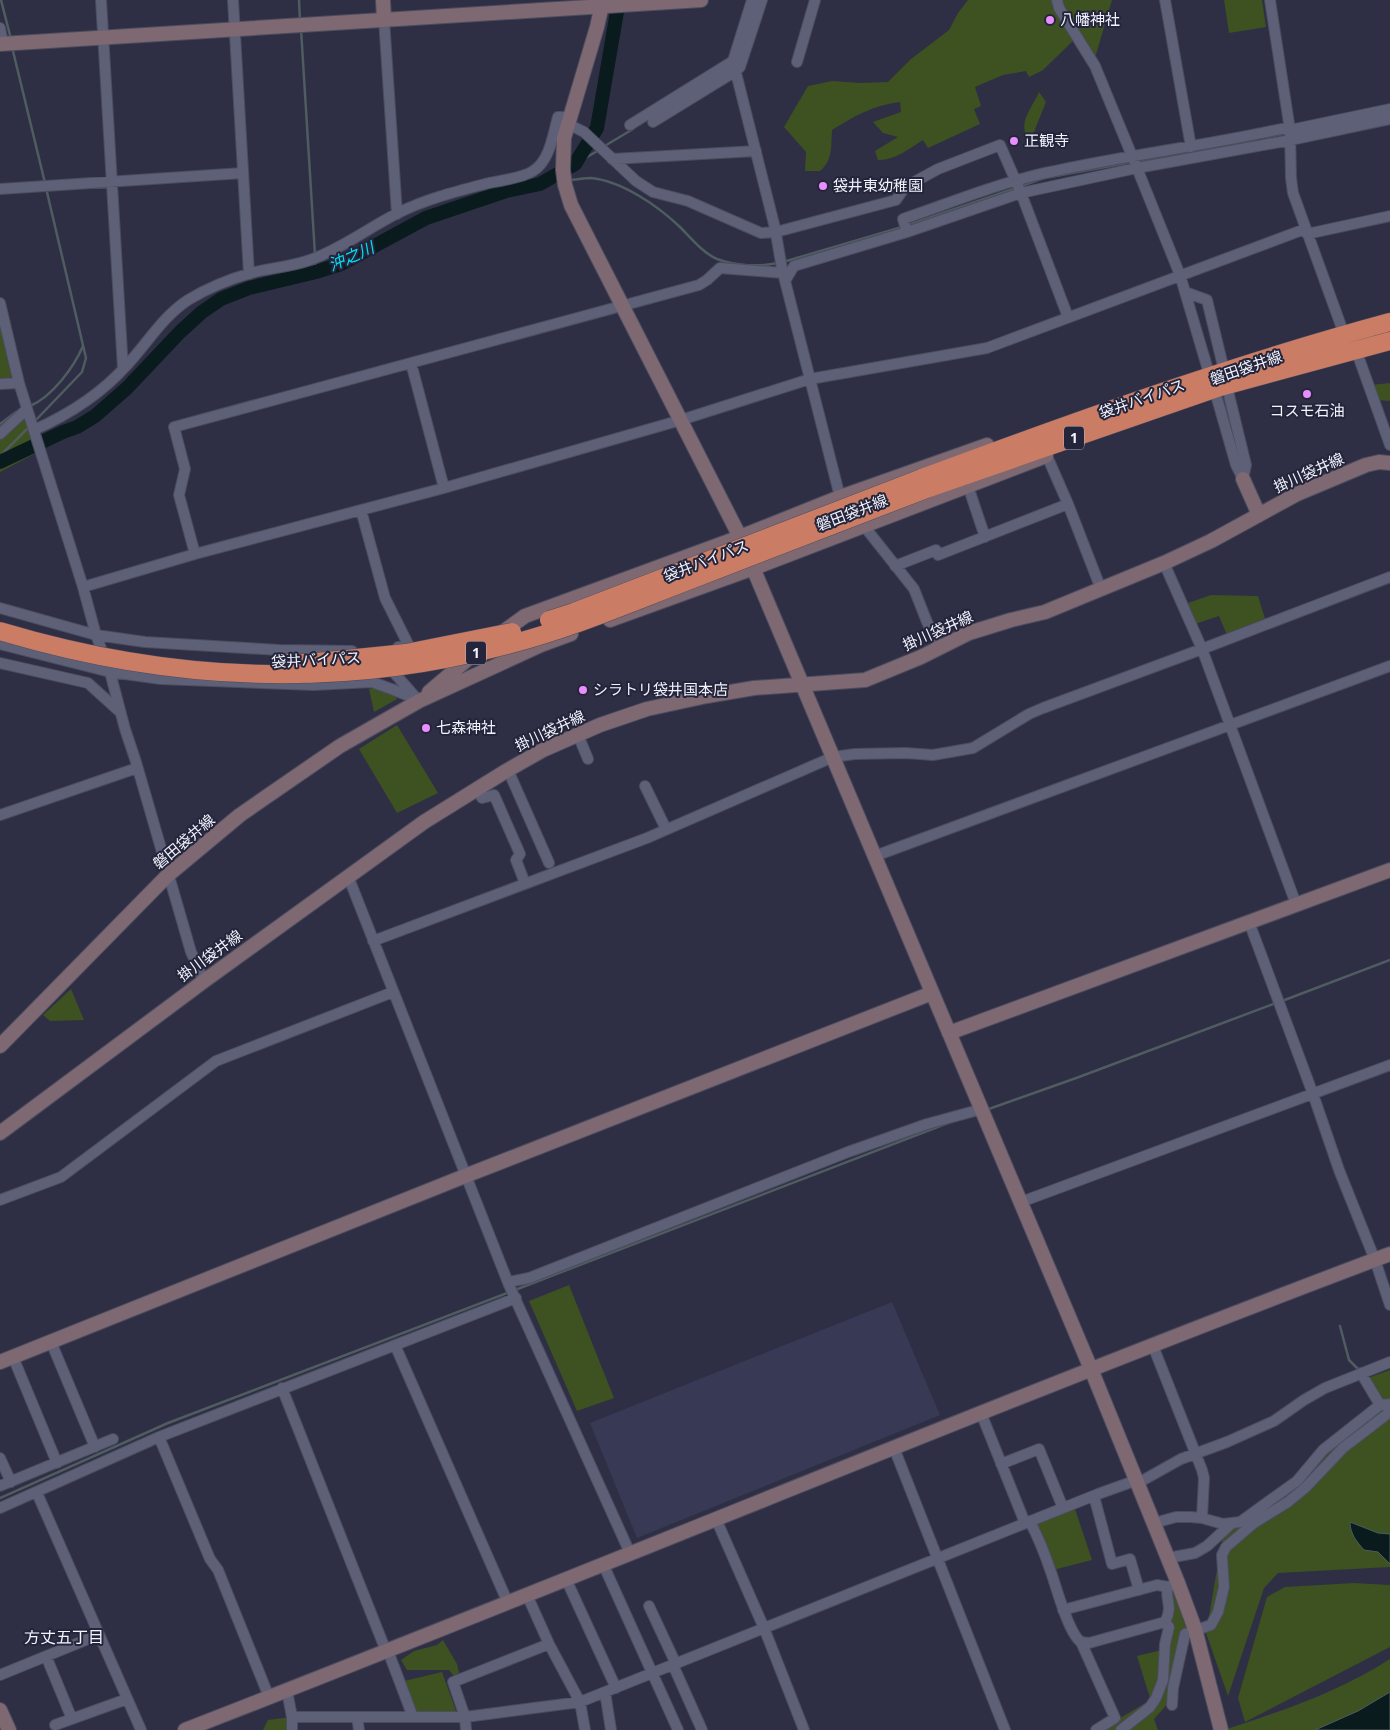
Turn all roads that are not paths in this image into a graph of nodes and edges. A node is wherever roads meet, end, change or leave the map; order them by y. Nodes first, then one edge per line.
1 (101, 0) edge
2 (233, 0) edge
3 (383, 0) edge
4 (701, 0) edge
5 (752, 0) edge
6 (762, 0) edge
7 (815, 0) edge
8 (1057, 0) edge
9 (1165, 0) edge
10 (1270, 0) edge
11 (609, 4) edge
12 (384, 19) junction
13 (0, 28) edge
14 (235, 29) junction
15 (103, 37) junction
16 (6, 43) edge
17 (797, 62) dead end
18 (734, 66) junction
19 (1390, 109) edge
20 (1390, 119) edge
21 (568, 121) junction
22 (653, 122) dead end
23 (630, 125) dead end
24 (1291, 132) junction
25 (1191, 147) junction
26 (756, 151) junction
27 (612, 159) junction
28 (1134, 161) junction
29 (243, 173) junction
30 (112, 182) junction
31 (1018, 187) junction
32 (0, 190) edge
33 (396, 214) junction
34 (1390, 216) edge
35 (776, 232) junction
36 (1306, 232) junction
37 (249, 274) junction
38 (783, 274) junction
39 (1180, 275) junction
40 (1185, 292) junction
41 (0, 303) edge
42 (622, 306) junction
43 (1068, 317) junction
44 (1390, 322) edge
45 (1344, 334) junction
46 (1390, 341) edge
47 (1356, 350) junction
48 (1286, 351) junction
49 (411, 363) junction
50 (1300, 365) junction
51 (1223, 366) junction
52 (123, 369) junction
53 (1208, 370) junction
54 (810, 379) junction
55 (19, 383) junction
56 (0, 384) edge
57 (1222, 393) junction
58 (27, 409) junction
59 (681, 420) junction
60 (34, 430) junction
61 (0, 434) edge
62 (1390, 445) edge
63 (1048, 456) junction
64 (1390, 463) edge
65 (1243, 479) joint
66 (925, 483) junction
67 (968, 486) junction
68 (444, 488) junction
69 (840, 497) junction
70 (1068, 504) junction
71 (361, 510) junction
72 (1259, 515) junction
73 (864, 526) junction
74 (740, 536) junction
75 (985, 537) junction
76 (196, 554) junction
77 (1164, 562) junction
78 (895, 566) junction
79 (754, 568) junction
80 (1390, 577) edge
81 (83, 587) junction
82 (1101, 589) junction
83 (0, 608) edge
84 (0, 621) edge
85 (0, 631) edge
86 (96, 635) junction
87 (0, 644) edge
88 (940, 648) junction
89 (1202, 649) junction
90 (371, 655) junction
91 (0, 662) edge
92 (1390, 666) edge
93 (110, 672) junction
94 (801, 684) junction
95 (419, 701) junction
96 (120, 712) junction
97 (1230, 726) junction
98 (578, 735) junction
99 (833, 757) junction
100 (588, 759) dead end
101 (137, 768) junction
102 (508, 770) junction
103 (645, 786) dead end
104 (476, 789) junction
105 (0, 815) edge
106 (666, 830) junction
107 (875, 856) junction
108 (549, 862) dead end
109 (1390, 870) edge
110 (168, 875) junction
111 (348, 876) junction
112 (523, 878) dead end
113 (1296, 904) junction
114 (1249, 922) junction
115 (373, 941) junction
116 (204, 981) junction
117 (393, 992) junction
118 (932, 993) junction
119 (949, 1033) junction
120 (0, 1046) edge
121 (1390, 1065) edge
122 (1313, 1094) junction
123 (985, 1115) junction
124 (0, 1133) edge
125 (466, 1176) junction
126 (0, 1200) edge
127 (1021, 1202) junction
128 (1390, 1254) edge
129 (1375, 1260) junction
130 (509, 1284) junction
131 (515, 1297) junction
132 (1390, 1305) edge
133 (51, 1342) junction
134 (395, 1345) junction
135 (1153, 1346) junction
136 (6, 1360) edge
137 (1390, 1362) edge
138 (1091, 1369) junction
139 (1361, 1373) junction
140 (282, 1388) junction
141 (1385, 1404) edge
142 (1390, 1412) edge
143 (981, 1413) junction
144 (159, 1437) junction
145 (113, 1439) dead end
146 (95, 1447) junction
147 (894, 1448) junction
148 (1195, 1453) junction
149 (0, 1458) edge
150 (57, 1463) junction
151 (1001, 1464) junction
152 (11, 1482) junction
153 (1138, 1482) junction
154 (0, 1486) edge
155 (37, 1492) junction
156 (1094, 1496) junction
157 (0, 1508) edge
158 (1063, 1508) junction
159 (716, 1518) junction
160 (1202, 1518) junction
161 (1154, 1522) junction
162 (1028, 1523) junction
163 (1231, 1524) junction
164 (630, 1553) junction
165 (1168, 1558) junction
166 (938, 1559) junction
167 (1222, 1563) junction
168 (603, 1564) junction
169 (566, 1580) junction
170 (1173, 1585) junction
171 (1139, 1590) junction
172 (527, 1595) junction
173 (508, 1603) junction
174 (649, 1606) dead end
175 (1063, 1610) junction
176 (1165, 1622) junction
177 (764, 1628) junction
178 (1195, 1630) junction
179 (98, 1635) junction
180 (1081, 1642) junction
181 (549, 1644) junction
182 (387, 1651) junction
183 (46, 1656) junction
184 (674, 1664) junction
185 (652, 1674) junction
186 (0, 1675) edge
187 (1163, 1680) junction
188 (1174, 1683) junction
189 (616, 1688) junction
190 (286, 1691) junction
191 (605, 1692) junction
192 (269, 1697) junction
193 (127, 1698) junction
194 (580, 1702) junction
195 (1172, 1704) dead end
196 (0, 1710) edge
197 (292, 1717) junction
198 (358, 1717) junction
199 (413, 1717) junction
200 (465, 1717) junction
201 (72, 1719) junction
202 (55, 1725) dead end
203 (9, 1730) edge
204 (140, 1730) edge
205 (185, 1730) edge
206 (292, 1730) edge
207 (359, 1730) edge
208 (466, 1730) edge
209 (585, 1730) edge
210 (611, 1730) edge
211 (678, 1730) edge
212 (702, 1730) edge
213 (804, 1730) edge
214 (1005, 1730) edge
215 (1096, 1730) edge
216 (1121, 1730) edge
217 (1221, 1730) edge

1 - 15 street
2 - 14 street
3 - 12 street
4 - 11 street
5 - 18 street
6 - 18 street
7 - 17 street
8 - 28 street
9 - 25 street
10 - 24 street
11 - 12 street
11 - 21 street
12 - 14 street
12 - 33 street
13 - 16 street
14 - 15 street
14 - 29 street
15 - 16 street
15 - 30 street
18 - 22 street
18 - 23 street
18 - 26 street
19 - 24 street
20 - 24 street
21 - 27 street
21 - 33 street
21 - 42 street
24 - 25 street
24 - 28 street
24 - 36 street
25 - 28 street
26 - 27 street
26 - 35 street
27 - 35 street
28 - 31 street
28 - 39 street
29 - 30 street
29 - 37 street
30 - 32 street
30 - 52 street
31 - 35 street
31 - 38 street
31 - 43 street
33 - 37 street
34 - 36 street
35 - 38 street
36 - 39 street
36 - 45 street
37 - 52 street
38 - 42 street
38 - 54 street
39 - 40 street
39 - 43 street
40 - 51 street
40 - 53 street
41 - 55 street
42 - 49 street
42 - 59 street
43 - 54 street
44 - 45 highway, 袋井バイパス / 1
45 - 48 highway, 袋井バイパス / 1
46 - 47 highway, 袋井バイパス / 1
47 - 50 highway, 袋井バイパス / 1
47 - 62 street
48 - 51 street, 磐田袋井線
48 - 66 highway, 袋井バイパス / 1
49 - 68 street
49 - 76 street
50 - 57 street, 磐田袋井線
50 - 66 highway, 袋井バイパス / 1
51 - 53 street, 磐田袋井線
52 - 60 street
53 - 69 street, 磐田袋井線
54 - 59 street
54 - 69 street
55 - 56 street
55 - 58 street
57 - 63 street, 磐田袋井線
57 - 65 street
58 - 60 street
58 - 61 street
59 - 68 street
59 - 74 street
60 - 81 street
63 - 67 street, 磐田袋井線
63 - 70 street
64 - 72 street, 掛川袋井線
65 - 72 street
66 - 84 highway, 袋井バイパス / 1, bridge
66 - 85 highway, 袋井バイパス / 1, bridge
67 - 73 street, 磐田袋井線
67 - 75 street
68 - 71 street
69 - 74 street, 磐田袋井線
70 - 75 street
70 - 82 street
71 - 76 street
71 - 90 street
72 - 77 street, 掛川袋井線
73 - 78 street
73 - 79 street, 磐田袋井線
74 - 79 street
74 - 95 street, 磐田袋井線
75 - 78 street
76 - 81 street
77 - 82 street, 掛川袋井線
77 - 89 street
78 - 88 street
79 - 94 street
79 - 95 street, 磐田袋井線
80 - 89 street
81 - 86 street
82 - 88 street, 掛川袋井線
83 - 86 street
86 - 90 street
86 - 93 street
87 - 93 street
88 - 94 street, 掛川袋井線
89 - 97 street
89 - 99 street
90 - 95 street
91 - 96 street
92 - 97 street
93 - 95 street
93 - 96 street
94 - 98 street, 掛川袋井線
94 - 99 street
95 - 110 street, 磐田袋井線
96 - 101 street
97 - 107 street
97 - 113 street
98 - 100 street
98 - 102 street, 掛川袋井線
99 - 106 street
99 - 107 street
101 - 105 street
101 - 110 street
102 - 104 street, 掛川袋井線
102 - 108 street
103 - 106 street
104 - 111 street, 掛川袋井線
104 - 112 street
106 - 115 street
107 - 118 street
109 - 113 street
110 - 116 street
110 - 120 street, 磐田袋井線
111 - 115 street
111 - 116 street, 掛川袋井線
113 - 114 street
114 - 119 street
114 - 122 street
115 - 117 street
116 - 124 street, 掛川袋井線
117 - 125 street
117 - 126 street
118 - 119 street
118 - 125 street
119 - 123 street
121 - 122 street
122 - 127 street
122 - 129 street
123 - 127 street
123 - 130 street
125 - 130 street
125 - 133 street
127 - 138 street
128 - 129 street
129 - 132 street
129 - 135 street
130 - 131 street
131 - 134 street
131 - 164 street
133 - 136 street
133 - 146 street
134 - 140 street
134 - 173 street
135 - 138 street
135 - 148 street
136 - 150 street
137 - 139 street
138 - 143 street
138 - 153 street
139 - 141 street
139 - 148 street
140 - 144 street
140 - 182 street
141 - 163 street
142 - 167 street
143 - 147 street
143 - 151 street
144 - 155 street
144 - 192 street
145 - 146 street
146 - 150 street
147 - 159 street
147 - 166 street
148 - 153 street
148 - 160 street
149 - 152 street
150 - 152 street
151 - 158 street
151 - 162 street
152 - 154 street
153 - 156 street
153 - 161 street
155 - 157 street
155 - 179 street
156 - 158 street
156 - 171 street
158 - 162 street
159 - 164 street
159 - 177 street
160 - 161 street
160 - 163 street
161 - 165 street
162 - 166 street
162 - 175 street
163 - 165 street
163 - 167 street
164 - 168 street
165 - 170 street
166 - 177 street
166 - 214 street
167 - 178 street
168 - 169 street
168 - 185 street
169 - 172 street
169 - 189 street
170 - 171 street
170 - 176 street
170 - 178 street
171 - 175 street
172 - 173 street
172 - 181 street
173 - 182 street
174 - 184 street
175 - 180 street
176 - 180 street
176 - 187 street
177 - 184 street
177 - 213 street
178 - 188 street
178 - 217 street
179 - 183 street
179 - 193 street
180 - 215 street
181 - 194 street
181 - 200 street
182 - 190 street
182 - 199 street
183 - 186 street
183 - 201 street
184 - 185 street
184 - 212 street
185 - 189 street
185 - 211 street
187 - 188 street
187 - 216 street
188 - 195 street
189 - 191 street
190 - 192 street
190 - 197 street
191 - 194 street
191 - 210 street
192 - 205 street
193 - 201 street
193 - 204 street
194 - 200 street
194 - 209 street
196 - 203 street
197 - 198 street
197 - 206 street
198 - 199 street
198 - 207 street
199 - 200 street
200 - 208 street
201 - 202 street

